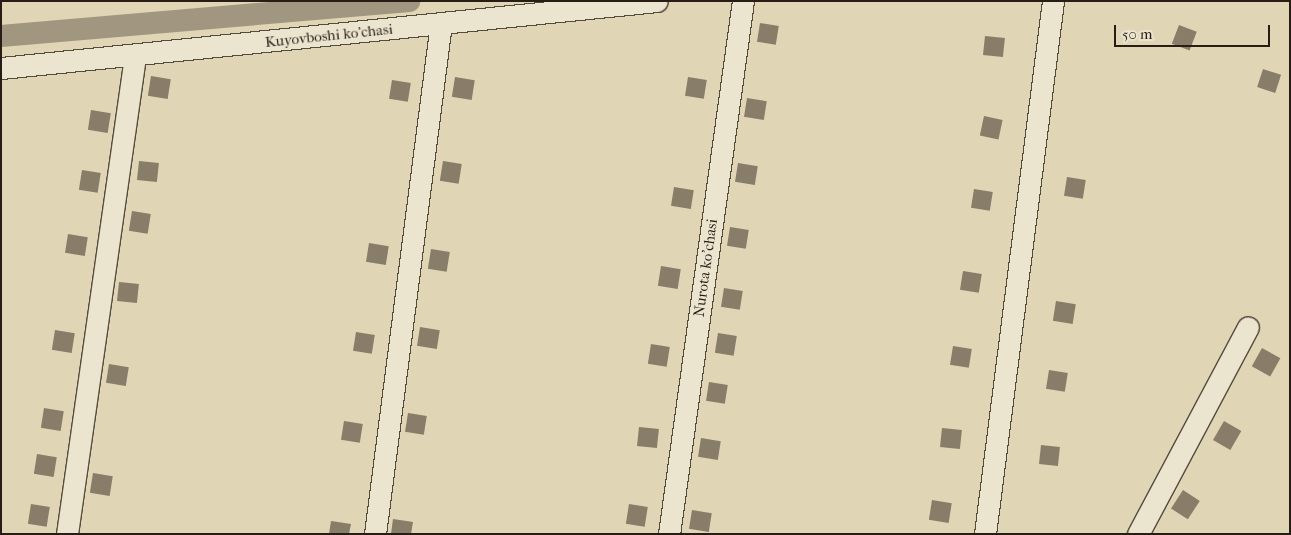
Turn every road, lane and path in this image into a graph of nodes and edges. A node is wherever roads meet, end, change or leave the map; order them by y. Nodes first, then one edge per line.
1 (657, 1) edge
2 (742, 1) edge
3 (1053, 1) edge
4 (441, 23) junction
5 (135, 57) junction
6 (1, 68) edge
7 (1248, 327) dead end
8 (67, 534) edge
9 (375, 534) edge
10 (669, 534) edge
11 (984, 534) edge
12 (1138, 534) edge

1 - 4 street, Kuyovboshi ko'chasi
2 - 10 street, Nurota ko'chasi
3 - 11 street
4 - 5 street, Kuyovboshi ko'chasi
4 - 9 street
5 - 6 street, Kuyovboshi ko'chasi
5 - 8 street
7 - 12 street

